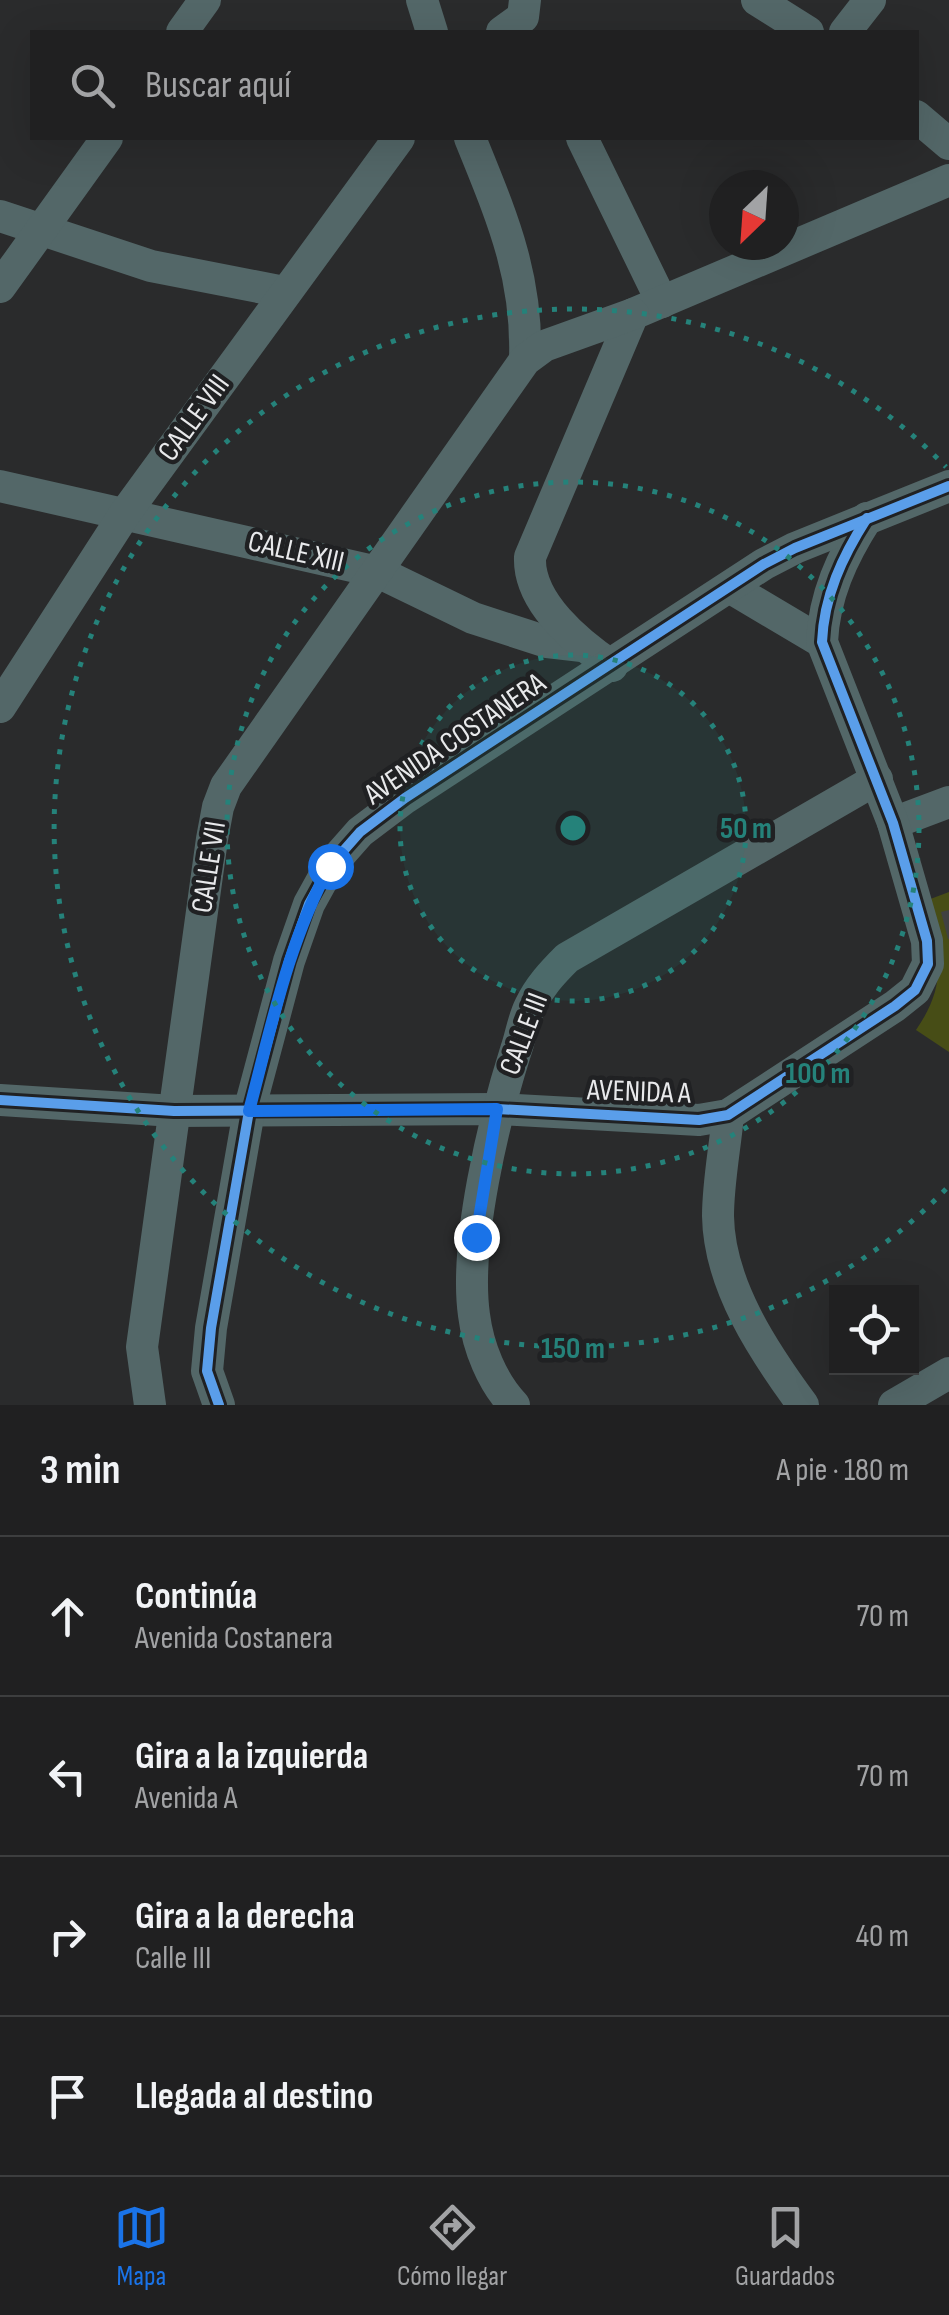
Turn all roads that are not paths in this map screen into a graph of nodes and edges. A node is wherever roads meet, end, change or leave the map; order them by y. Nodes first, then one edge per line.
1 (205, 0) edge
2 (422, 0) edge
3 (758, 0) edge
4 (870, 0) edge
5 (183, 30) edge
6 (431, 30) edge
7 (805, 30) edge
8 (846, 30) edge
9 (919, 119) edge
10 (106, 140) edge
11 (398, 140) edge
12 (471, 140) edge
13 (583, 140) edge
14 (949, 144) edge
15 (949, 180) edge
16 (0, 216) edge
17 (42, 229) junction
18 (0, 287) edge
19 (284, 292) junction
20 (648, 308) junction
21 (525, 360) junction
22 (0, 486) edge
23 (949, 486) edge
24 (126, 512) junction
25 (867, 518) junction
26 (378, 572) junction
27 (731, 588) junction
28 (822, 642) junction
29 (582, 646) junction
30 (612, 666) junction
31 (0, 707) edge
32 (877, 779) junction
33 (949, 802) edge
34 (893, 823) junction
35 (0, 1100) edge
36 (497, 1109) junction
37 (174, 1111) junction
38 (249, 1111) junction
39 (728, 1115) junction
40 (949, 1373) edge
41 (150, 1405) edge
42 (219, 1405) edge
43 (514, 1405) edge
44 (804, 1405) edge
45 (894, 1405) edge

1 - 5 street
2 - 6 street
3 - 7 street
4 - 8 street
9 - 14 street
10 - 17 street
11 - 19 street, CALLE VIII
12 - 21 street
13 - 20 street
15 - 20 street
16 - 17 street
17 - 18 street
17 - 19 street
19 - 24 street, CALLE VIII
20 - 21 street
20 - 29 street
21 - 26 street, CALLE VII
22 - 24 street, CALLE XIII
23 - 25 street, AVENIDA COSTANERA
24 - 26 street, CALLE XIII
24 - 31 street, CALLE VIII
25 - 27 street, AVENIDA COSTANERA
25 - 28 street
26 - 29 street, CALLE XIII
26 - 37 street, CALLE VII
27 - 28 street
27 - 30 street, AVENIDA COSTANERA
28 - 32 street, AVENIDA A
29 - 30 street
30 - 38 street, AVENIDA COSTANERA
32 - 34 street, AVENIDA A
32 - 36 street, CALLE III
33 - 34 street
34 - 39 street, AVENIDA A
35 - 37 street, AVENIDA A
36 - 38 street, AVENIDA A
36 - 39 street, AVENIDA A
36 - 43 street, CALLE III
37 - 38 street, AVENIDA A
37 - 41 street, CALLE VII
38 - 42 street, AVENIDA COSTANERA
39 - 44 street
40 - 45 street

